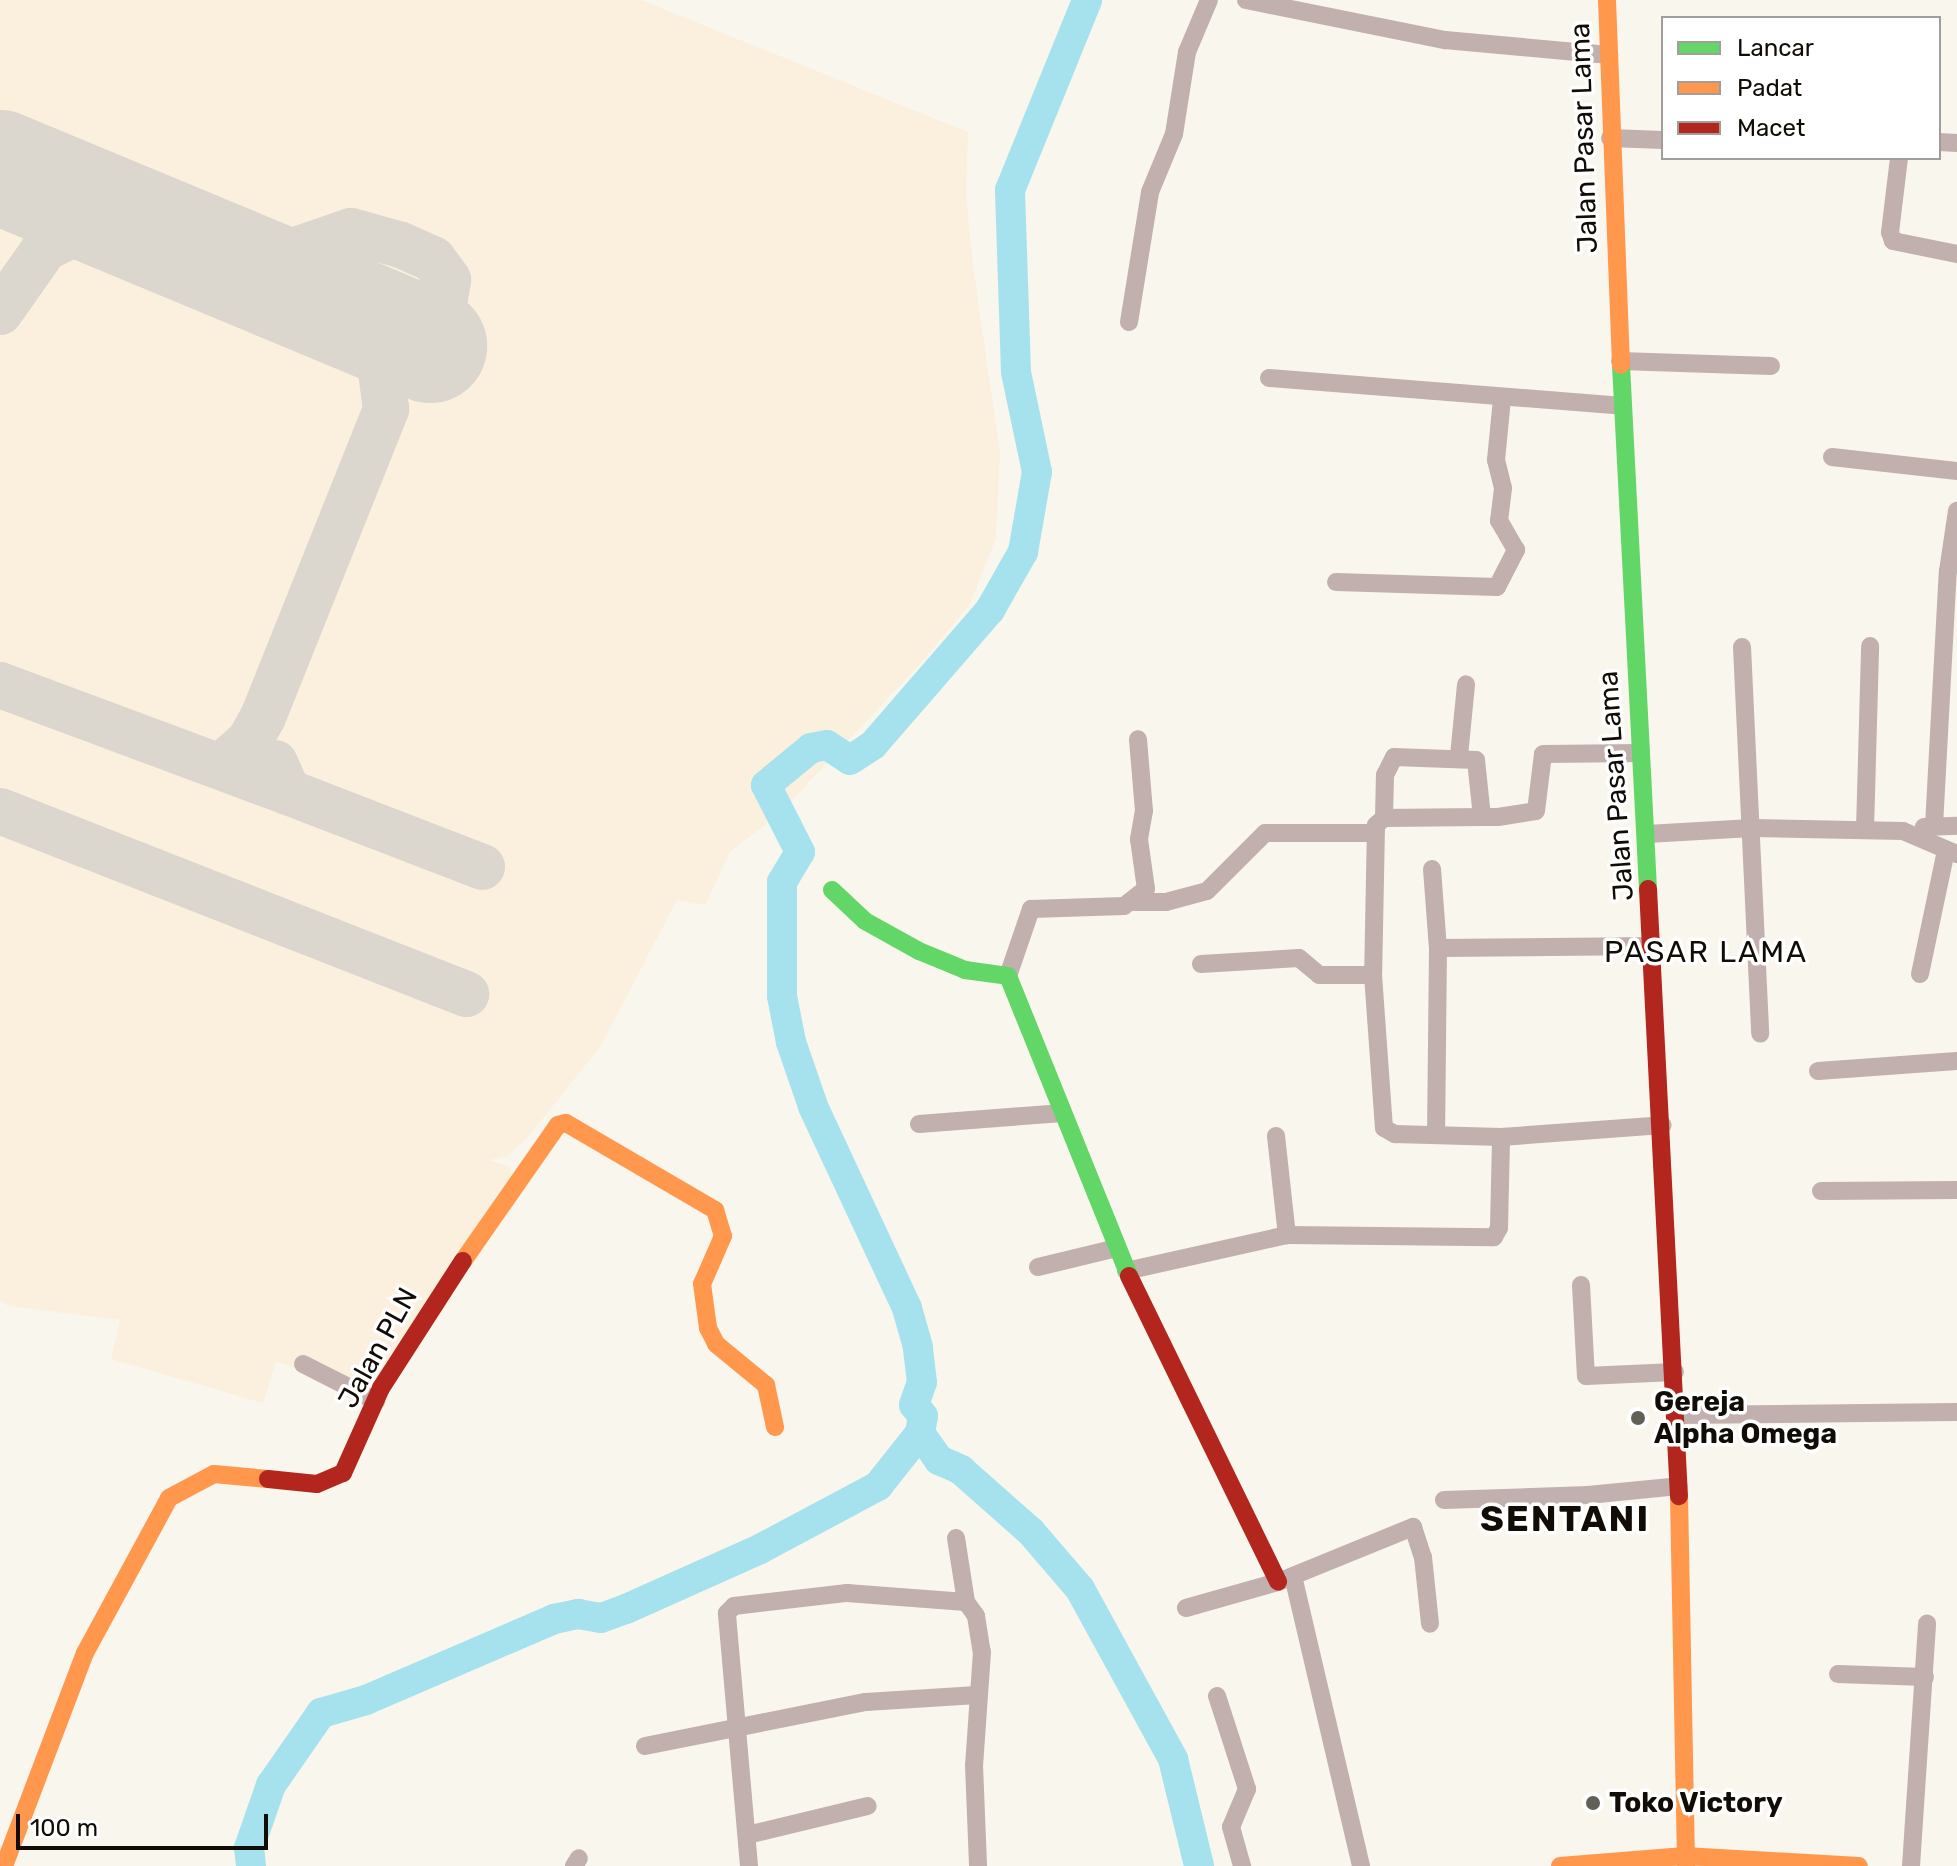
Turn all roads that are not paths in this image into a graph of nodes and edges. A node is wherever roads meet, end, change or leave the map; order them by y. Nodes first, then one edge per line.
1 (1209, 0) edge
2 (1246, 0) edge
3 (1607, 0) edge
4 (1282, 4) edge
5 (1609, 55) junction
6 (1610, 138) junction
7 (1661, 140) edge
8 (1899, 160) edge
9 (1957, 254) edge
10 (1129, 322) dead end
11 (1620, 361) junction
12 (1771, 366) dead end
13 (1269, 378) dead end
14 (1502, 399) junction
15 (1623, 406) junction
16 (1832, 457) dead end
17 (1957, 471) edge
18 (1957, 511) edge
19 (1336, 582) dead end
20 (1870, 646) dead end
21 (1742, 647) dead end
22 (1466, 684) dead end
23 (1950, 684) edge
24 (1138, 739) dead end
25 (1641, 753) junction
26 (1459, 756) junction
27 (1482, 817) junction
28 (1379, 826) junction
29 (1934, 826) junction
30 (1957, 826) edge
31 (1752, 828) junction
32 (1865, 830) junction
33 (1903, 831) junction
34 (1647, 834) junction
35 (1952, 853) edge
36 (1432, 869) dead end
37 (832, 890) dead end
38 (1134, 902) junction
39 (1655, 946) junction
40 (1438, 948) junction
41 (1201, 964) dead end
42 (1920, 974) dead end
43 (1373, 975) junction
44 (1008, 976) junction
45 (1760, 1034) dead end
46 (1957, 1061) edge
47 (1818, 1071) dead end
48 (1063, 1113) junction
49 (919, 1124) dead end
50 (1663, 1125) junction
51 (1436, 1135) junction
52 (1276, 1136) dead end
53 (1501, 1137) junction
54 (1957, 1190) edge
55 (1821, 1191) dead end
56 (1287, 1235) junction
57 (1117, 1248) junction
58 (1038, 1267) dead end
59 (1126, 1271) junction
60 (1581, 1285) dead end
61 (303, 1364) dead end
62 (1675, 1372) junction
63 (376, 1401) junction
64 (1957, 1412) edge
65 (1677, 1415) junction
66 (775, 1427) dead end
67 (1679, 1486) junction
68 (1444, 1500) dead end
69 (956, 1538) dead end
70 (1285, 1579) junction
71 (966, 1602) junction
72 (1186, 1608) dead end
73 (1430, 1624) dead end
74 (1927, 1624) dead end
75 (1838, 1674) dead end
76 (1925, 1677) junction
77 (977, 1695) junction
78 (1217, 1696) dead end
79 (738, 1727) junction
80 (645, 1746) dead end
81 (868, 1806) dead end
82 (747, 1835) junction
83 (6, 1840) edge
84 (1685, 1861) edge
85 (4, 1866) edge
86 (749, 1866) edge
87 (978, 1866) edge
88 (1242, 1866) edge
89 (1361, 1866) edge
90 (1560, 1866) edge
91 (1859, 1866) edge
92 (1911, 1866) edge

1 - 10 street
2 - 4 street
3 - 5 main road, Jalan Pasar Lama
4 - 5 street
5 - 6 main road, Jalan Pasar Lama
6 - 7 street
6 - 11 main road, Jalan Pasar Lama
8 - 9 street
11 - 12 street
11 - 15 main road, Jalan Pasar Lama
13 - 14 street
14 - 15 street
14 - 19 street
15 - 25 main road, Jalan Pasar Lama
16 - 17 street
18 - 23 street
20 - 32 street
21 - 31 street
22 - 26 street
23 - 29 street
24 - 38 street
25 - 27 street
25 - 34 main road, Jalan Pasar Lama
26 - 27 street
26 - 28 street
27 - 28 street
28 - 38 street
28 - 43 street
29 - 30 street
29 - 33 street
31 - 32 street
31 - 34 street
31 - 45 street
32 - 33 street
33 - 35 street
34 - 39 main road, Jalan Pasar Lama
35 - 42 street
36 - 40 street
37 - 44 main road
38 - 44 street
39 - 40 street
39 - 50 main road, Jalan Pasar Lama
40 - 51 street
41 - 43 street
43 - 51 street
44 - 48 main road
46 - 47 street
48 - 49 street
48 - 57 main road
50 - 53 street
50 - 62 main road, Jalan Pasar Lama
51 - 53 street
52 - 56 street
53 - 56 street
54 - 55 street
56 - 59 street
57 - 58 street
57 - 59 main road
59 - 70 main road
60 - 62 street
61 - 63 street
62 - 65 main road, Jalan Pasar Lama
63 - 66 main road, Jalan PLN
63 - 83 main road, Jalan PLN
64 - 65 street
65 - 67 main road, Jalan Pasar Lama
67 - 68 street
67 - 84 main road, Jalan Pasar Lama
69 - 71 street
70 - 72 street
70 - 73 street
70 - 89 street
71 - 77 street
71 - 79 street
74 - 76 street
75 - 76 street
76 - 92 street
77 - 79 street
77 - 87 street
78 - 88 street
79 - 80 street
79 - 82 street
81 - 82 street
82 - 86 street
83 - 85 main road, Jalan PLN
84 - 90 main road
84 - 91 main road

